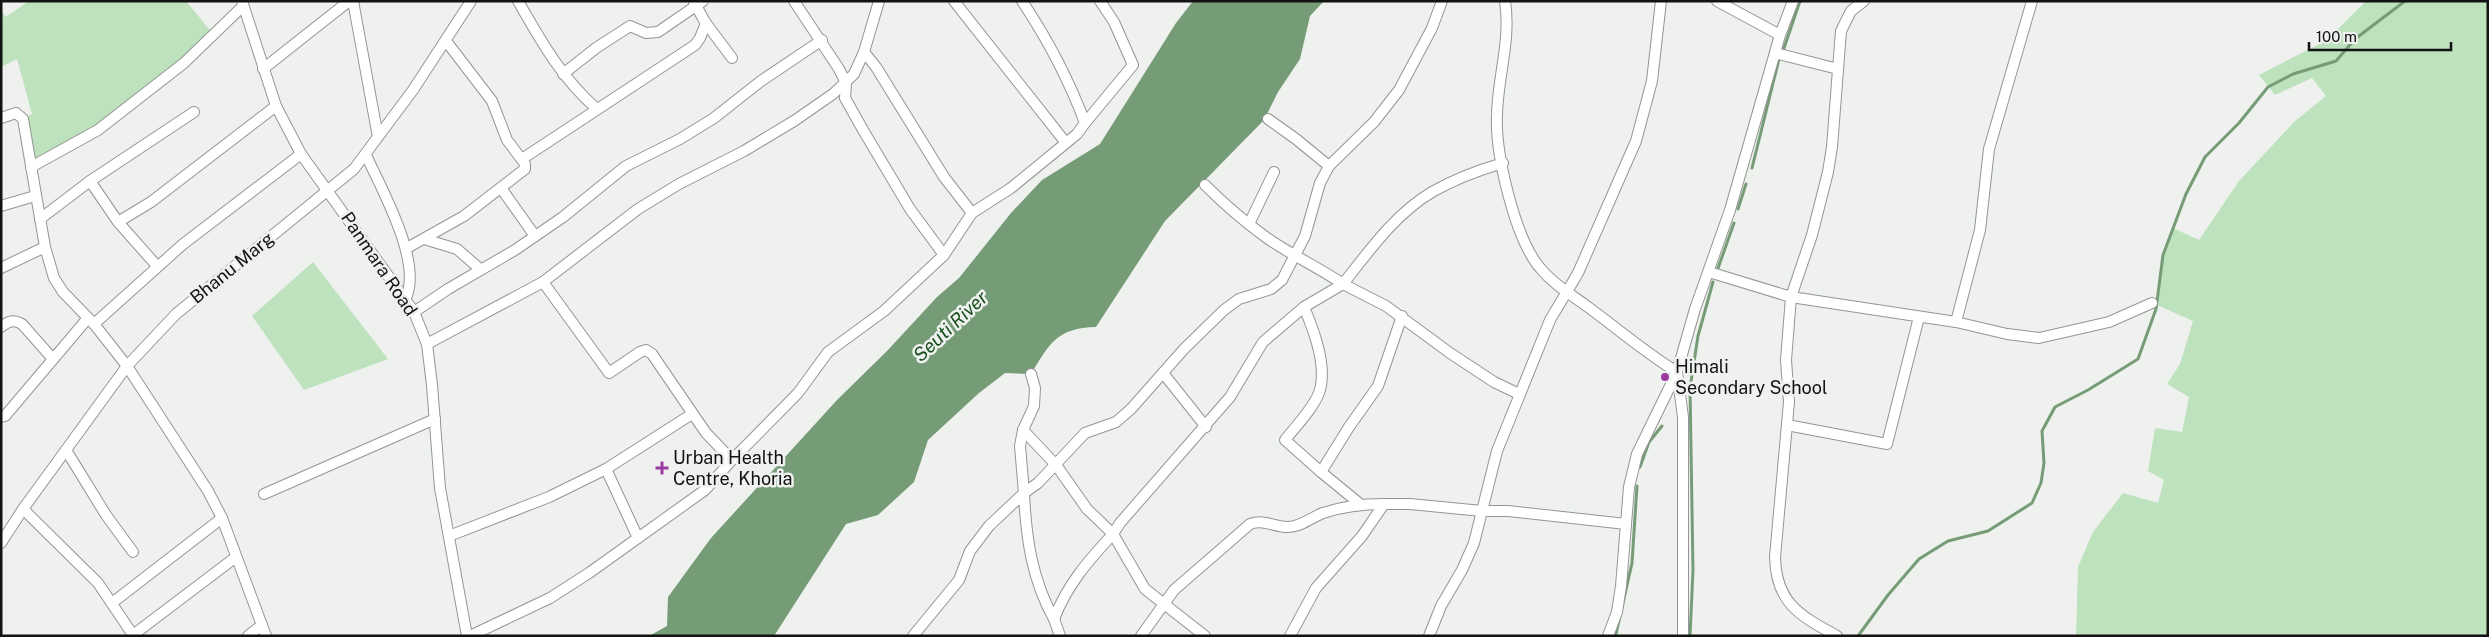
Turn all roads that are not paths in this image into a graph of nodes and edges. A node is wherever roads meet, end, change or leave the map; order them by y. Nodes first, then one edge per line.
1 (349, 1) edge
2 (353, 1) edge
3 (471, 1) edge
4 (518, 1) edge
5 (794, 1) edge
6 (879, 1) edge
7 (954, 1) edge
8 (1022, 1) edge
9 (1442, 1) edge
10 (1505, 1) edge
11 (1661, 1) edge
12 (1717, 1) edge
13 (1793, 1) edge
14 (1864, 1) edge
15 (2032, 1) edge
16 (1101, 2) edge
17 (697, 3) edge
18 (242, 4) edge
19 (706, 23) junction
20 (1780, 35) junction
21 (822, 40) junction
22 (446, 42) junction
23 (864, 52) junction
24 (1775, 53) junction
25 (732, 58) dead end
26 (263, 69) junction
27 (1838, 69) junction
28 (563, 74) junction
29 (846, 83) junction
30 (276, 106) junction
31 (597, 109) junction
32 (194, 112) dead end
33 (1, 118) edge
34 (1268, 119) dead end
35 (1085, 123) junction
36 (378, 137) junction
37 (1066, 143) junction
38 (301, 154) junction
39 (366, 155) junction
40 (522, 159) junction
41 (1503, 162) junction
42 (1329, 166) junction
43 (31, 168) junction
44 (1274, 172) dead end
45 (90, 181) junction
46 (1205, 186) dead end
47 (501, 188) junction
48 (328, 191) junction
49 (35, 196) junction
50 (1, 206) edge
51 (972, 213) junction
52 (40, 219) junction
53 (118, 222) junction
54 (1249, 224) junction
55 (536, 236) junction
56 (424, 239) junction
57 (45, 247) junction
58 (407, 248) junction
59 (944, 256) junction
60 (1297, 256) junction
61 (157, 266) junction
62 (1, 268) edge
63 (480, 269) junction
64 (1709, 272) junction
65 (543, 282) junction
66 (1343, 284) junction
67 (1566, 291) junction
68 (1791, 297) junction
69 (405, 300) junction
70 (2152, 303) dead end
71 (1304, 307) junction
72 (414, 312) junction
73 (1402, 316) junction
74 (1919, 317) junction
75 (91, 321) junction
76 (1956, 322) junction
77 (1, 327) edge
78 (427, 344) junction
79 (53, 359) junction
80 (127, 366) junction
81 (1677, 372) junction
82 (1164, 373) junction
83 (1031, 374) dead end
84 (1519, 394) junction
85 (692, 414) junction
86 (1, 417) edge
87 (436, 419) junction
88 (1787, 425) junction
89 (1206, 427) junction
90 (1022, 430) junction
91 (66, 450) junction
92 (732, 460) junction
93 (1056, 464) junction
94 (606, 469) junction
95 (1321, 472) junction
96 (1024, 493) junction
97 (264, 494) dead end
98 (1360, 504) junction
99 (1384, 504) junction
100 (23, 508) junction
101 (1482, 511) junction
102 (222, 518) junction
103 (1626, 524) junction
104 (1113, 534) junction
105 (449, 536) junction
106 (638, 538) junction
107 (1, 544) edge
108 (133, 552) dead end
109 (236, 557) junction
110 (112, 603) junction
111 (1162, 604) junction
112 (1054, 619) junction
113 (262, 625) junction
114 (466, 634) edge
115 (248, 636) edge
116 (266, 636) edge
117 (914, 636) edge
118 (1060, 636) edge
119 (1141, 636) edge
120 (1205, 636) edge
121 (1290, 636) edge
122 (1428, 636) edge
123 (1608, 636) edge
124 (1683, 636) edge
125 (1837, 636) edge

1 - 26 street
2 - 36 street
3 - 22 street, Bhanu Marg
4 - 28 street
5 - 21 street
6 - 23 street
7 - 37 street
8 - 35 street
9 - 42 street
10 - 41 street
11 - 67 street
12 - 20 street
13 - 20 street
14 - 27 street
15 - 76 street
16 - 35 street
17 - 19 street
17 - 28 street
18 - 26 street, Panmara Road
18 - 43 street
19 - 25 street
19 - 31 street
20 - 24 street
21 - 29 street
21 - 55 street
22 - 36 street, Bhanu Marg
22 - 40 street
23 - 29 street
23 - 51 street
24 - 27 street
24 - 64 street
26 - 30 street, Panmara Road
27 - 68 street
28 - 31 street
29 - 59 street
29 - 65 street
30 - 38 street, Panmara Road
30 - 53 street
31 - 40 street
32 - 45 street
33 - 43 street
34 - 42 street
35 - 37 street
36 - 39 street, Bhanu Marg
37 - 51 street
38 - 48 street, Panmara Road
38 - 61 street
39 - 48 street, Bhanu Marg
39 - 58 street
40 - 47 street
41 - 66 street
41 - 67 street
42 - 60 street
43 - 49 street
44 - 54 street
45 - 52 street
45 - 53 street
46 - 54 street
47 - 55 street
47 - 56 street
48 - 69 street, Panmara Road
48 - 80 street, Bhanu Marg
49 - 50 street
49 - 52 street
51 - 59 street
52 - 57 street
53 - 61 street
54 - 60 street
55 - 63 street
56 - 58 street
56 - 63 street
57 - 62 street
57 - 75 street
58 - 69 street
59 - 92 street
60 - 66 street
60 - 82 street
61 - 75 street
63 - 72 street
64 - 68 street
64 - 81 street
65 - 78 street
65 - 85 street
66 - 71 street
66 - 73 street
67 - 81 street
67 - 84 street
68 - 74 street
68 - 88 street
69 - 72 street, Panmara Road
70 - 76 street
71 - 89 street
71 - 95 street
72 - 78 street, Panmara Road
73 - 84 street
73 - 95 street
74 - 76 street
74 - 88 street
75 - 79 street
75 - 80 street
77 - 79 street
78 - 87 street, Panmara Road
79 - 86 street
80 - 91 street, Bhanu Marg
80 - 102 street
81 - 103 street
81 - 124 street
82 - 89 street
82 - 93 street
83 - 90 street
84 - 101 street
85 - 92 street
85 - 94 street
87 - 97 street
87 - 105 street, Panmara Road
88 - 125 street
89 - 104 street
90 - 93 street
90 - 96 street
91 - 100 street, Bhanu Marg
91 - 108 street
92 - 106 street
93 - 96 street
93 - 104 street
94 - 105 street
94 - 106 street
95 - 98 street
96 - 112 street
96 - 117 street
98 - 99 street
98 - 111 street
99 - 101 street
99 - 121 street
100 - 107 street, Bhanu Marg
100 - 110 street
101 - 103 street
101 - 122 street
102 - 109 street
102 - 110 street
103 - 123 street
104 - 111 street
104 - 112 street
105 - 114 street, Panmara Road
106 - 114 street
109 - 110 street
109 - 113 street
111 - 119 street
111 - 120 street
112 - 118 street
113 - 115 street
113 - 116 street

